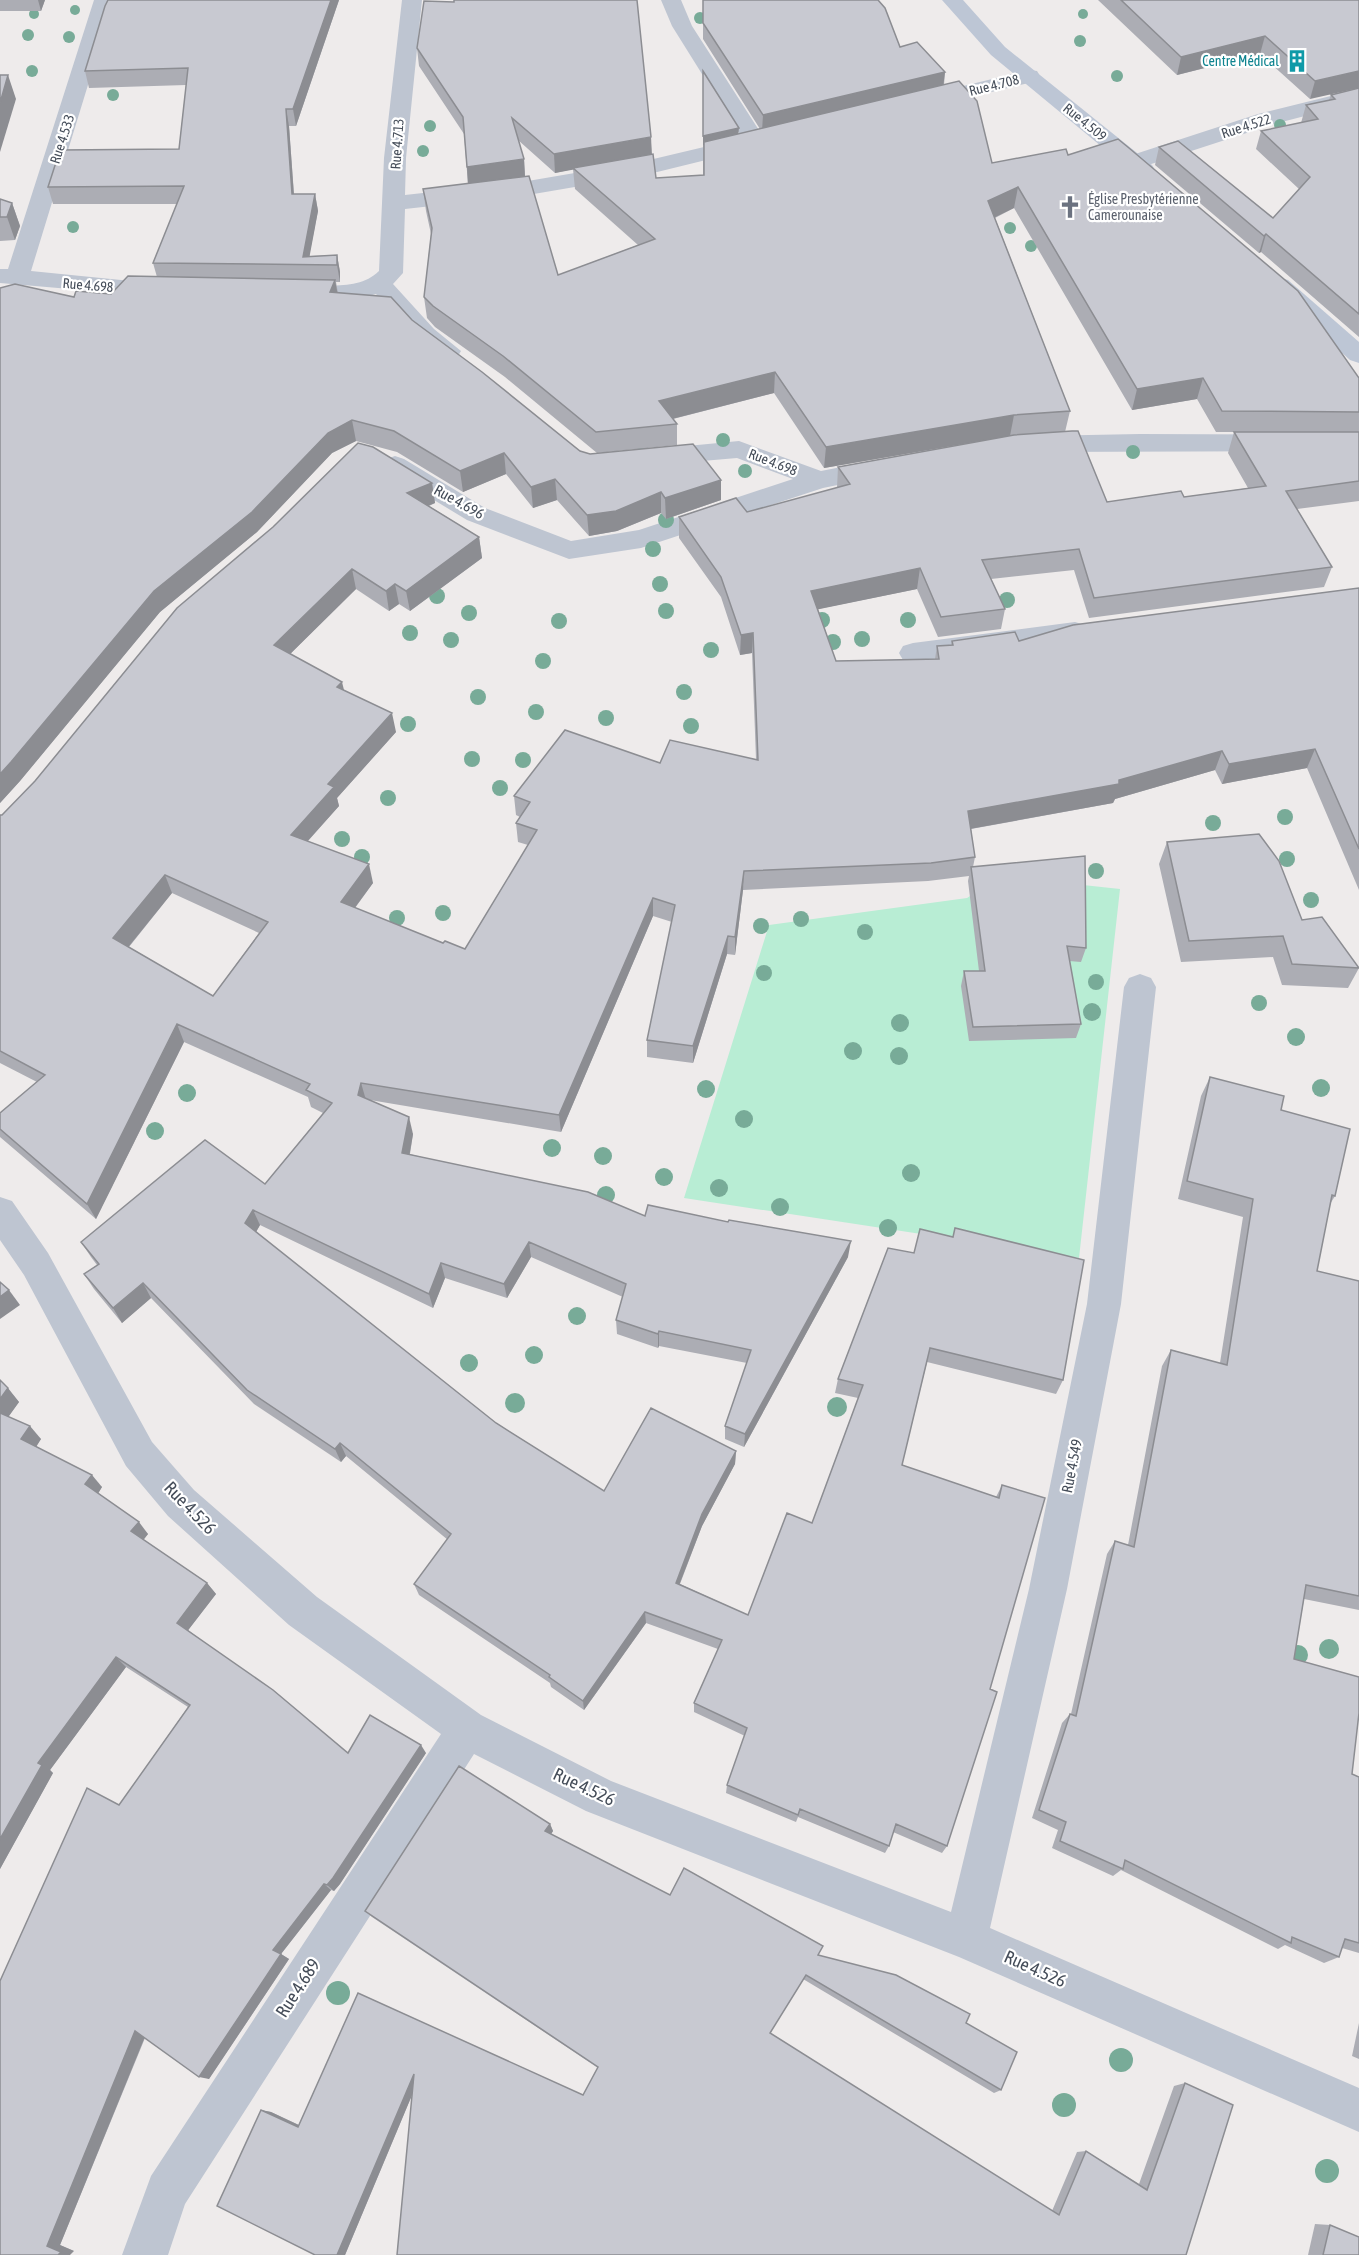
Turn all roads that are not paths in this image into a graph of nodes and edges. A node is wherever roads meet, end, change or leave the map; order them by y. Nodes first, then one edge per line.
1 (104, 0) edge
2 (412, 0) edge
3 (671, 0) edge
4 (952, 0) edge
5 (1029, 76) junction
6 (1358, 96) edge
7 (905, 107) edge
8 (1134, 162) junction
9 (1161, 184) edge
10 (394, 203) junction
11 (1267, 274) edge
12 (9, 277) edge
13 (380, 284) junction
14 (187, 291) edge
15 (269, 293) edge
16 (1359, 356) edge
17 (469, 366) edge
18 (1359, 443) edge
19 (1010, 446) edge
20 (367, 454) edge
21 (636, 459) edge
22 (905, 463) edge
23 (819, 480) junction
24 (1101, 628) edge
25 (913, 653) dead end
26 (1140, 987) dead end
27 (0, 1212) edge
28 (467, 1729) junction
29 (966, 1939) junction
30 (1359, 2110) edge
31 (145, 2255) edge

1 - 12 street, Rue 4.533
2 - 10 street, Rue 4.713
3 - 10 street
4 - 5 street, Rue 4.509
5 - 7 street, Rue 4.708
5 - 8 street, Rue 4.509
6 - 8 street, Rue 4.522
8 - 9 street, Rue 4.509
10 - 13 street, Rue 4.713
11 - 16 street
12 - 14 street, Rue 4.698
13 - 15 street
13 - 17 street
18 - 19 street
20 - 23 street, Rue 4.696
21 - 23 street, Rue 4.698
22 - 23 street
24 - 25 street
26 - 29 street, Rue 4.549
27 - 28 street, Rue 4.526
28 - 29 street, Rue 4.526
28 - 31 street, Rue 4.689
29 - 30 street, Rue 4.526

